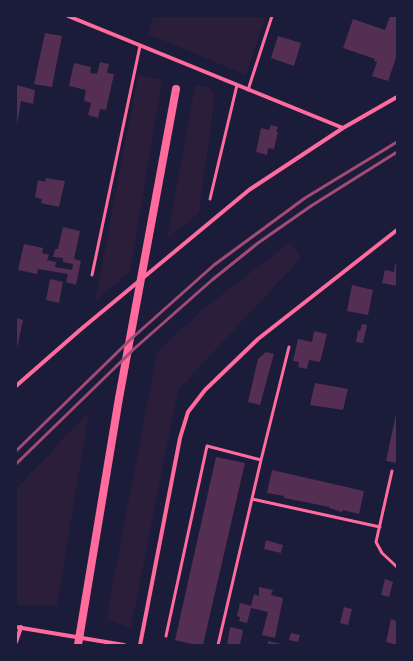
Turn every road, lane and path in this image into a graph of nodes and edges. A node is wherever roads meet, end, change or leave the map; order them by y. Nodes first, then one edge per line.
1 (68, 16) edge
2 (272, 16) edge
3 (78, 18) edge
4 (140, 46) junction
5 (237, 85) junction
6 (176, 89) dead end
7 (248, 90) junction
8 (397, 97) edge
9 (343, 128) junction
10 (210, 199) dead end
11 (397, 230) edge
12 (92, 275) dead end
13 (289, 347) dead end
14 (16, 386) edge
15 (261, 460) junction
16 (392, 471) dead end
17 (252, 499) junction
18 (380, 527) junction
19 (397, 567) edge
20 (18, 627) edge
21 (166, 636) dead end
22 (16, 642) edge
23 (78, 645) edge
24 (124, 645) edge
25 (140, 645) edge
26 (218, 645) edge

1 - 3 street
2 - 7 lane
3 - 4 street
4 - 5 street
4 - 12 lane
5 - 7 street
5 - 10 lane
6 - 23 main road
7 - 9 street
8 - 9 street
9 - 14 street
11 - 25 street
13 - 15 lane
15 - 17 lane
15 - 21 lane
16 - 18 lane
17 - 18 lane
17 - 26 lane
18 - 19 lane
20 - 22 street
20 - 24 street

